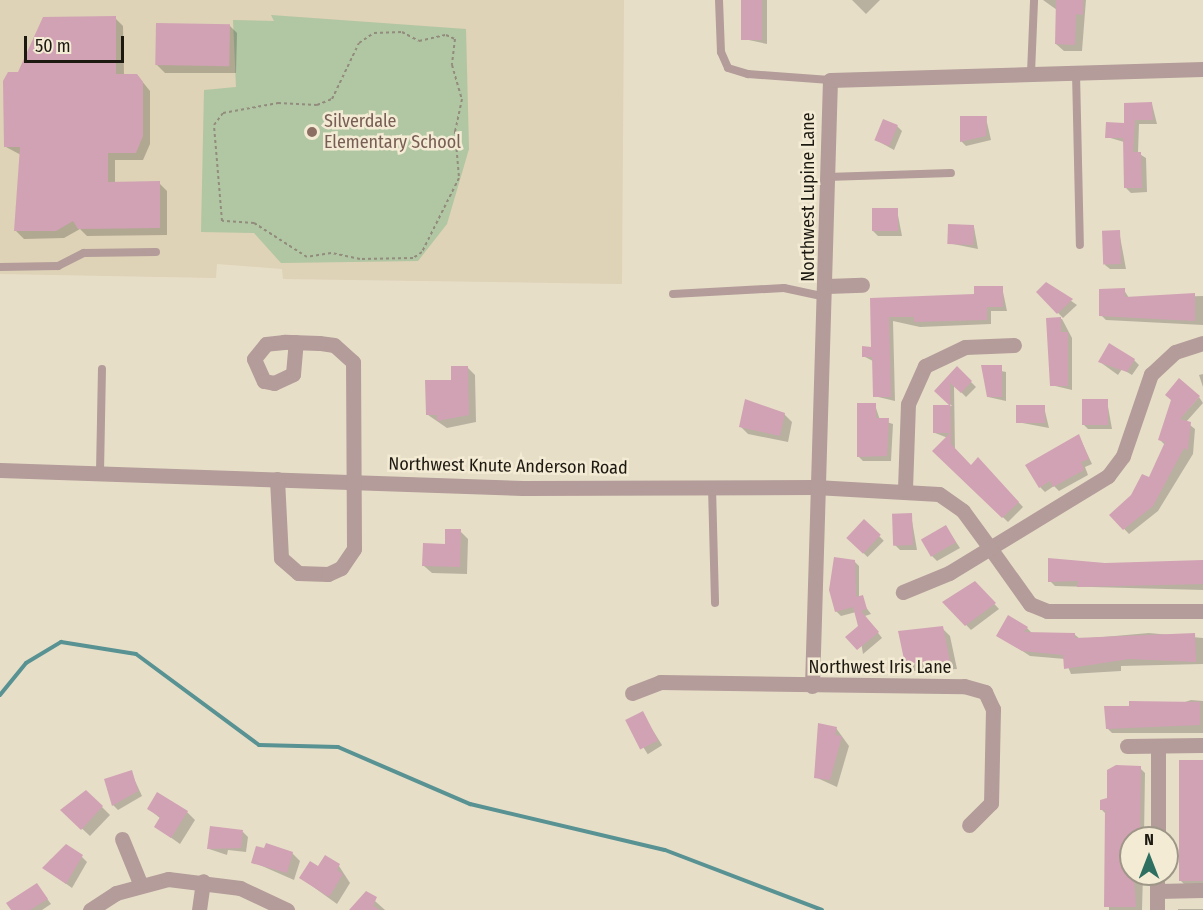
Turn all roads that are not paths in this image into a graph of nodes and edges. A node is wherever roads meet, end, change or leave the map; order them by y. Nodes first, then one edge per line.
1 (718, 0) edge
2 (1034, 0) edge
3 (1203, 69) edge
4 (1076, 72) junction
5 (1031, 73) junction
6 (830, 80) junction
7 (951, 173) dead end
8 (827, 177) junction
9 (1080, 245) dead end
10 (156, 252) dead end
11 (0, 267) edge
12 (862, 285) dead end
13 (826, 292) junction
14 (673, 294) dead end
15 (296, 342) dead end
16 (1203, 344) edge
17 (1014, 345) dead end
18 (102, 369) dead end
19 (0, 470) edge
20 (100, 472) junction
21 (278, 479) junction
22 (355, 482) junction
23 (712, 487) junction
24 (815, 487) junction
25 (905, 489) junction
26 (990, 548) junction
27 (903, 592) dead end
28 (715, 603) dead end
29 (1203, 611) edge
30 (812, 686) junction
31 (632, 693) dead end
32 (1203, 745) edge
33 (1127, 746) dead end
34 (1158, 746) junction
35 (969, 825) dead end
36 (1158, 826) edge
37 (122, 839) dead end
38 (203, 881) junction
39 (140, 883) junction
40 (1157, 886) edge
41 (1203, 890) edge
42 (1157, 891) junction
43 (90, 910) edge
44 (199, 910) edge
45 (286, 910) edge
46 (1157, 910) edge

1 - 6 lane
2 - 5 lane
3 - 4 street
4 - 5 street
4 - 9 lane
5 - 6 street
6 - 8 street, Northwest Lupine Lane
7 - 8 lane
8 - 13 street, Northwest Lupine Lane
10 - 11 lane
12 - 13 street
13 - 14 lane
13 - 24 street, Northwest Lupine Lane
15 - 22 street
16 - 26 street
17 - 25 street
18 - 20 lane
19 - 20 street, Northwest Knute Anderson Road
20 - 21 street, Northwest Knute Anderson Road
21 - 22 street, Northwest Knute Anderson Road
21 - 22 street
22 - 23 street, Northwest Knute Anderson Road
23 - 24 street, Northwest Knute Anderson Road
23 - 28 lane
24 - 25 street, Northwest Knute Anderson Road
24 - 30 street, Northwest Lupine Lane
25 - 26 street, Northwest Knute Anderson Road
26 - 27 street
26 - 29 street, Northwest Knute Anderson Road
30 - 31 street, Northwest Iris Lane
30 - 35 street, Northwest Iris Lane
32 - 34 street
33 - 34 street
34 - 36 street
37 - 39 street
38 - 39 street
38 - 44 street
38 - 45 street
39 - 43 street
40 - 42 street
41 - 42 street
42 - 46 street

